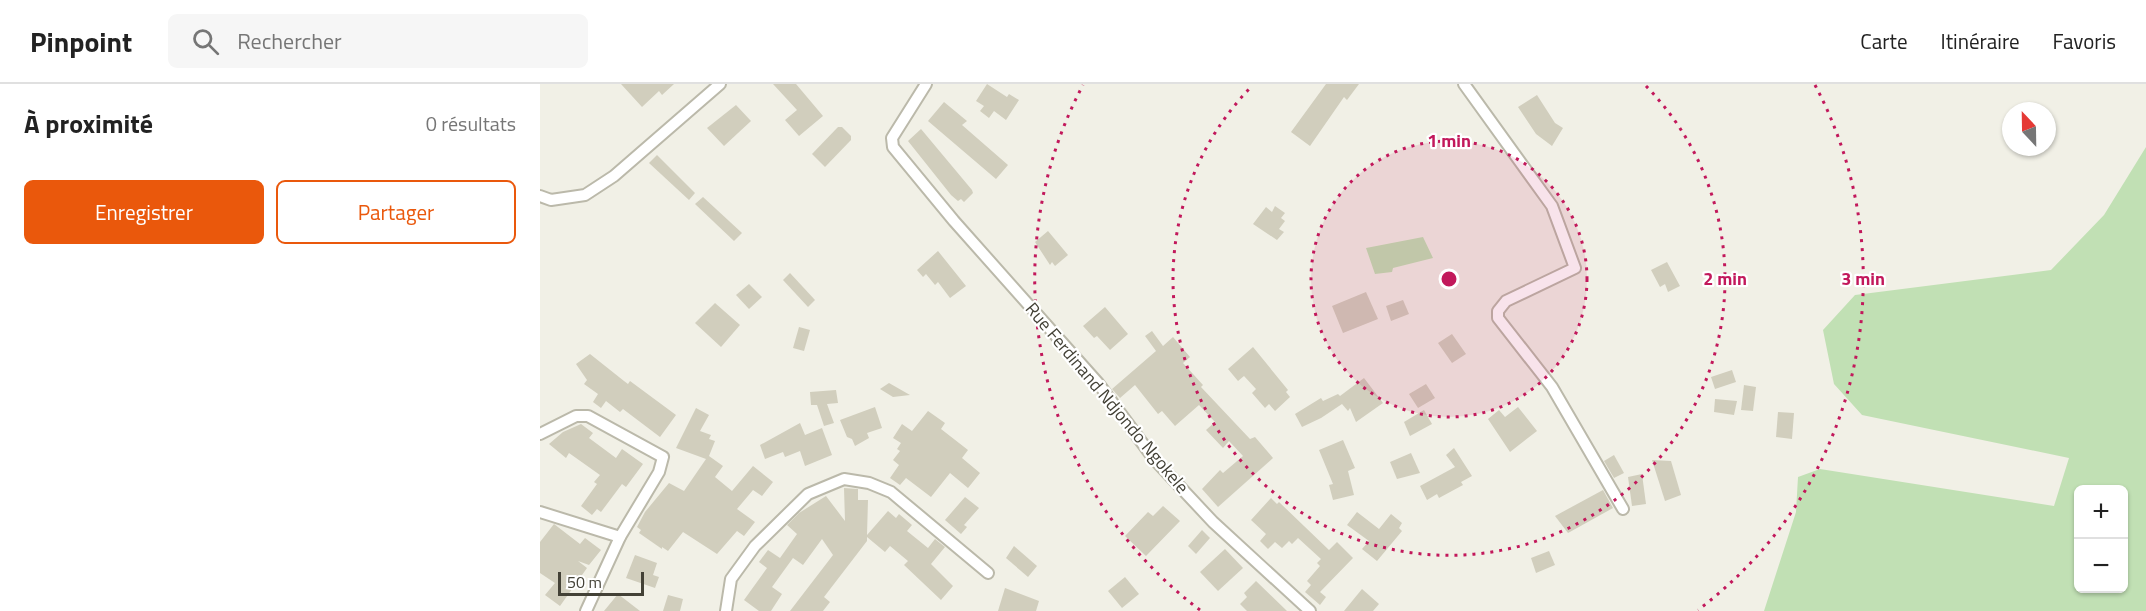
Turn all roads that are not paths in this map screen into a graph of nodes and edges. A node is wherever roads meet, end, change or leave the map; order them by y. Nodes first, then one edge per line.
1 (720, 84) edge
2 (926, 84) edge
3 (1464, 84) edge
4 (540, 196) edge
5 (540, 434) edge
6 (1623, 508) dead end
7 (540, 512) edge
8 (620, 537) junction
9 (988, 573) dead end
10 (586, 611) edge
11 (726, 611) edge
12 (1310, 611) edge

1 - 4 street
2 - 12 street, Rue Ferdinand Ndjondo Ngokele
3 - 6 street
5 - 8 street
7 - 8 street
8 - 10 street
9 - 11 street

